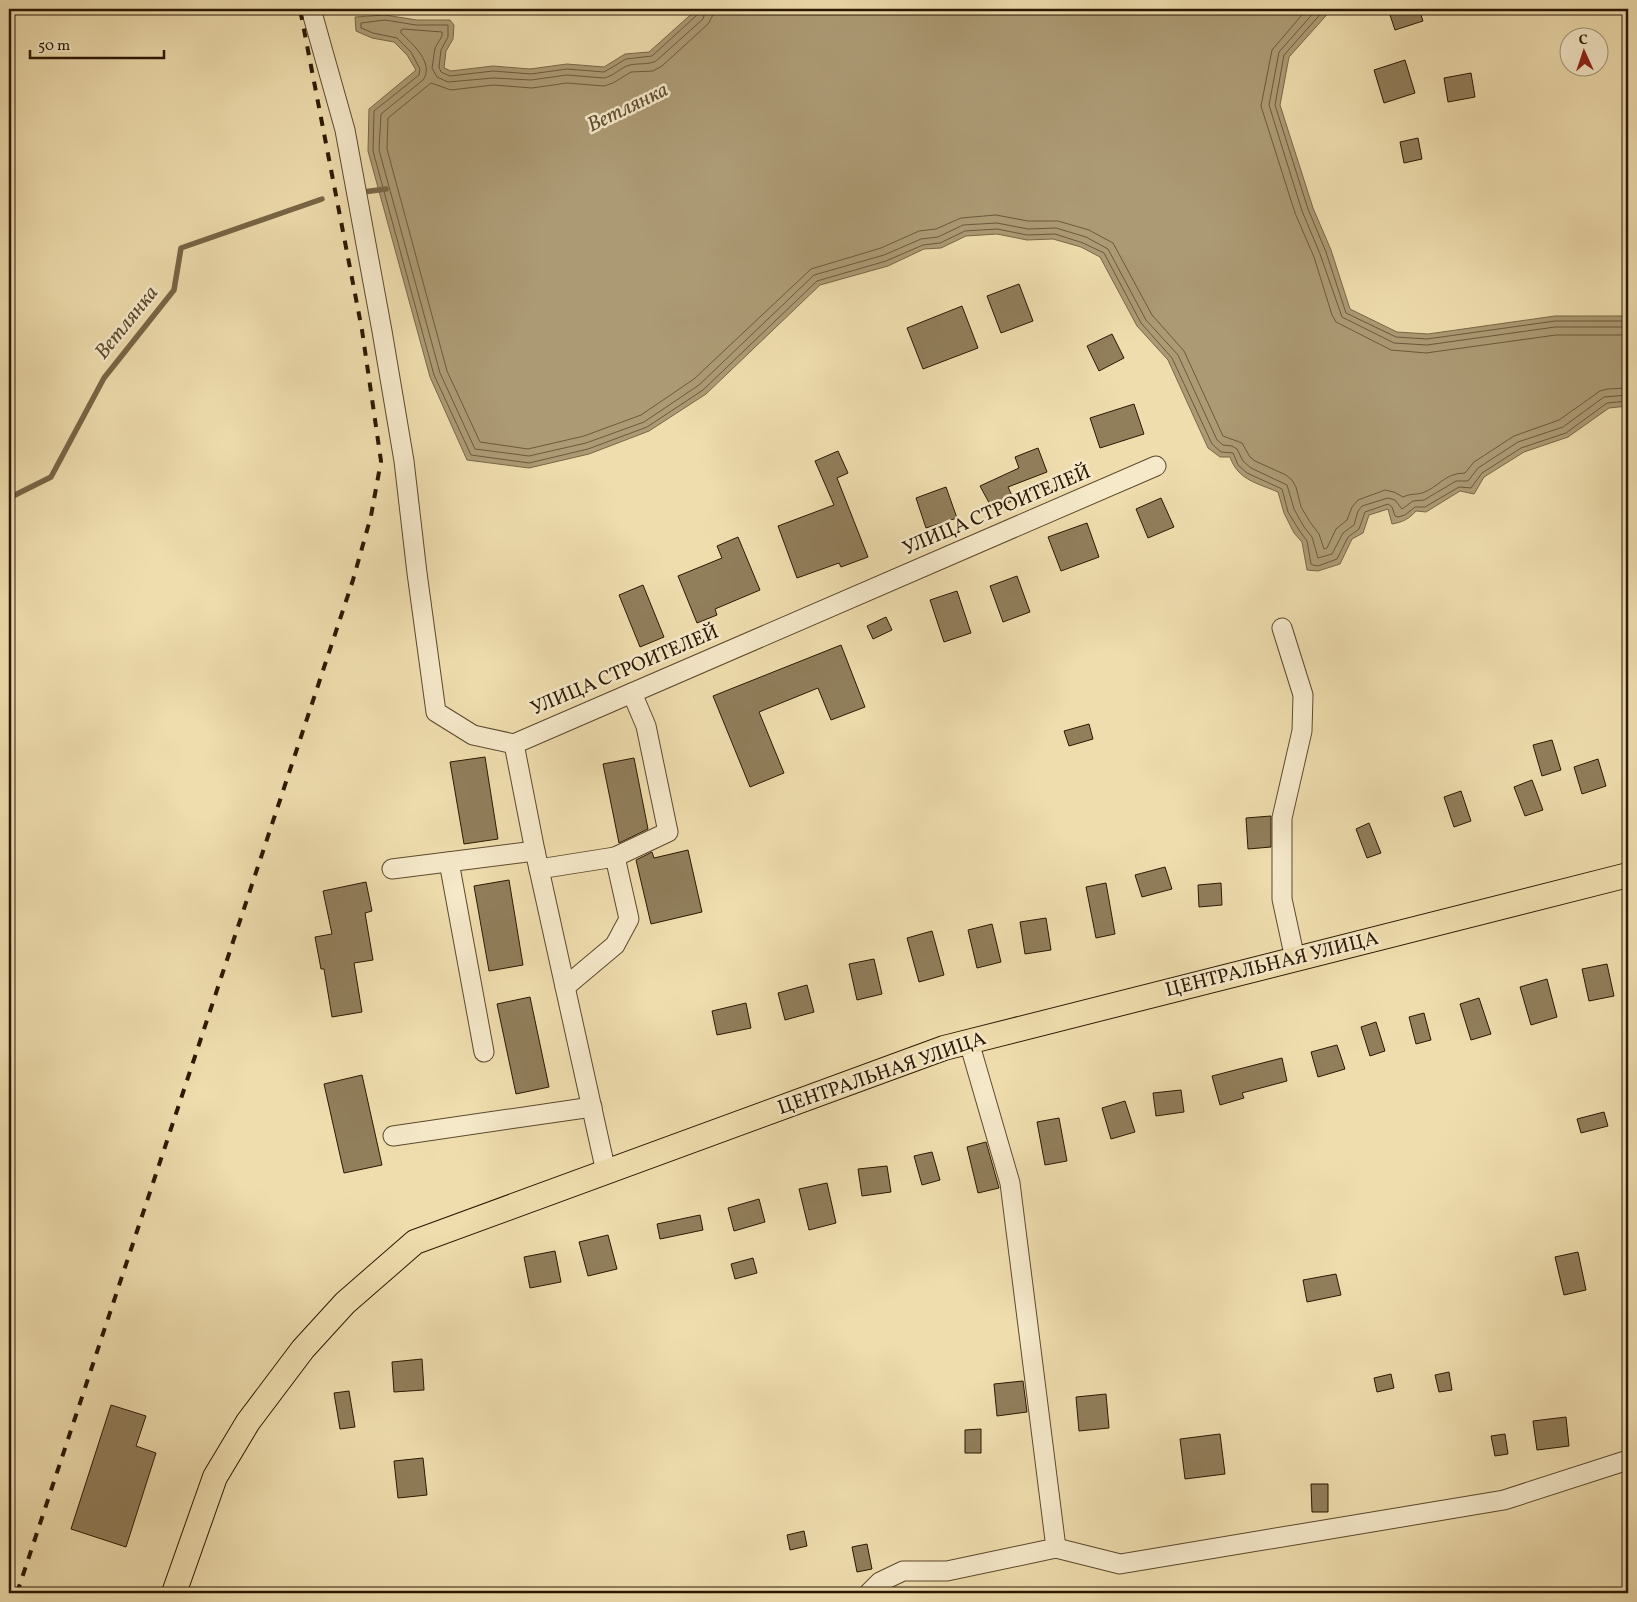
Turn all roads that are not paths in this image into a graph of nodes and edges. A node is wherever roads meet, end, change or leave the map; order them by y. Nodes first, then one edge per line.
1 (311, 9) edge
2 (1156, 466) dead end
3 (1282, 628) dead end
4 (632, 693) junction
5 (514, 744) junction
6 (615, 857) junction
7 (537, 860) junction
8 (449, 862) junction
9 (392, 869) dead end
10 (1628, 875) edge
11 (1295, 959) junction
12 (565, 987) junction
13 (969, 1042) junction
14 (484, 1052) dead end
15 (592, 1107) junction
16 (393, 1136) dead end
17 (606, 1172) junction
18 (1628, 1460) edge
19 (1056, 1548) junction
20 (174, 1593) edge
21 (869, 1593) edge

1 - 5 street
2 - 4 street, УЛИЦА СТРОИТЕЛЕЙ
3 - 11 street
4 - 5 street, УЛИЦА СТРОИТЕЛЕЙ
4 - 6 street
5 - 7 street
6 - 7 street
6 - 12 street
7 - 8 street
7 - 12 street
8 - 9 street
8 - 14 street
10 - 11 main road, ЦЕНТРАЛЬНАЯ УЛИЦА
11 - 13 main road, ЦЕНТРАЛЬНАЯ УЛИЦА
12 - 15 street
13 - 17 main road, ЦЕНТРАЛЬНАЯ УЛИЦА
13 - 19 street
15 - 16 street
15 - 17 street
17 - 20 main road, ЦЕНТРАЛЬНАЯ УЛИЦА
18 - 19 street
19 - 21 street

